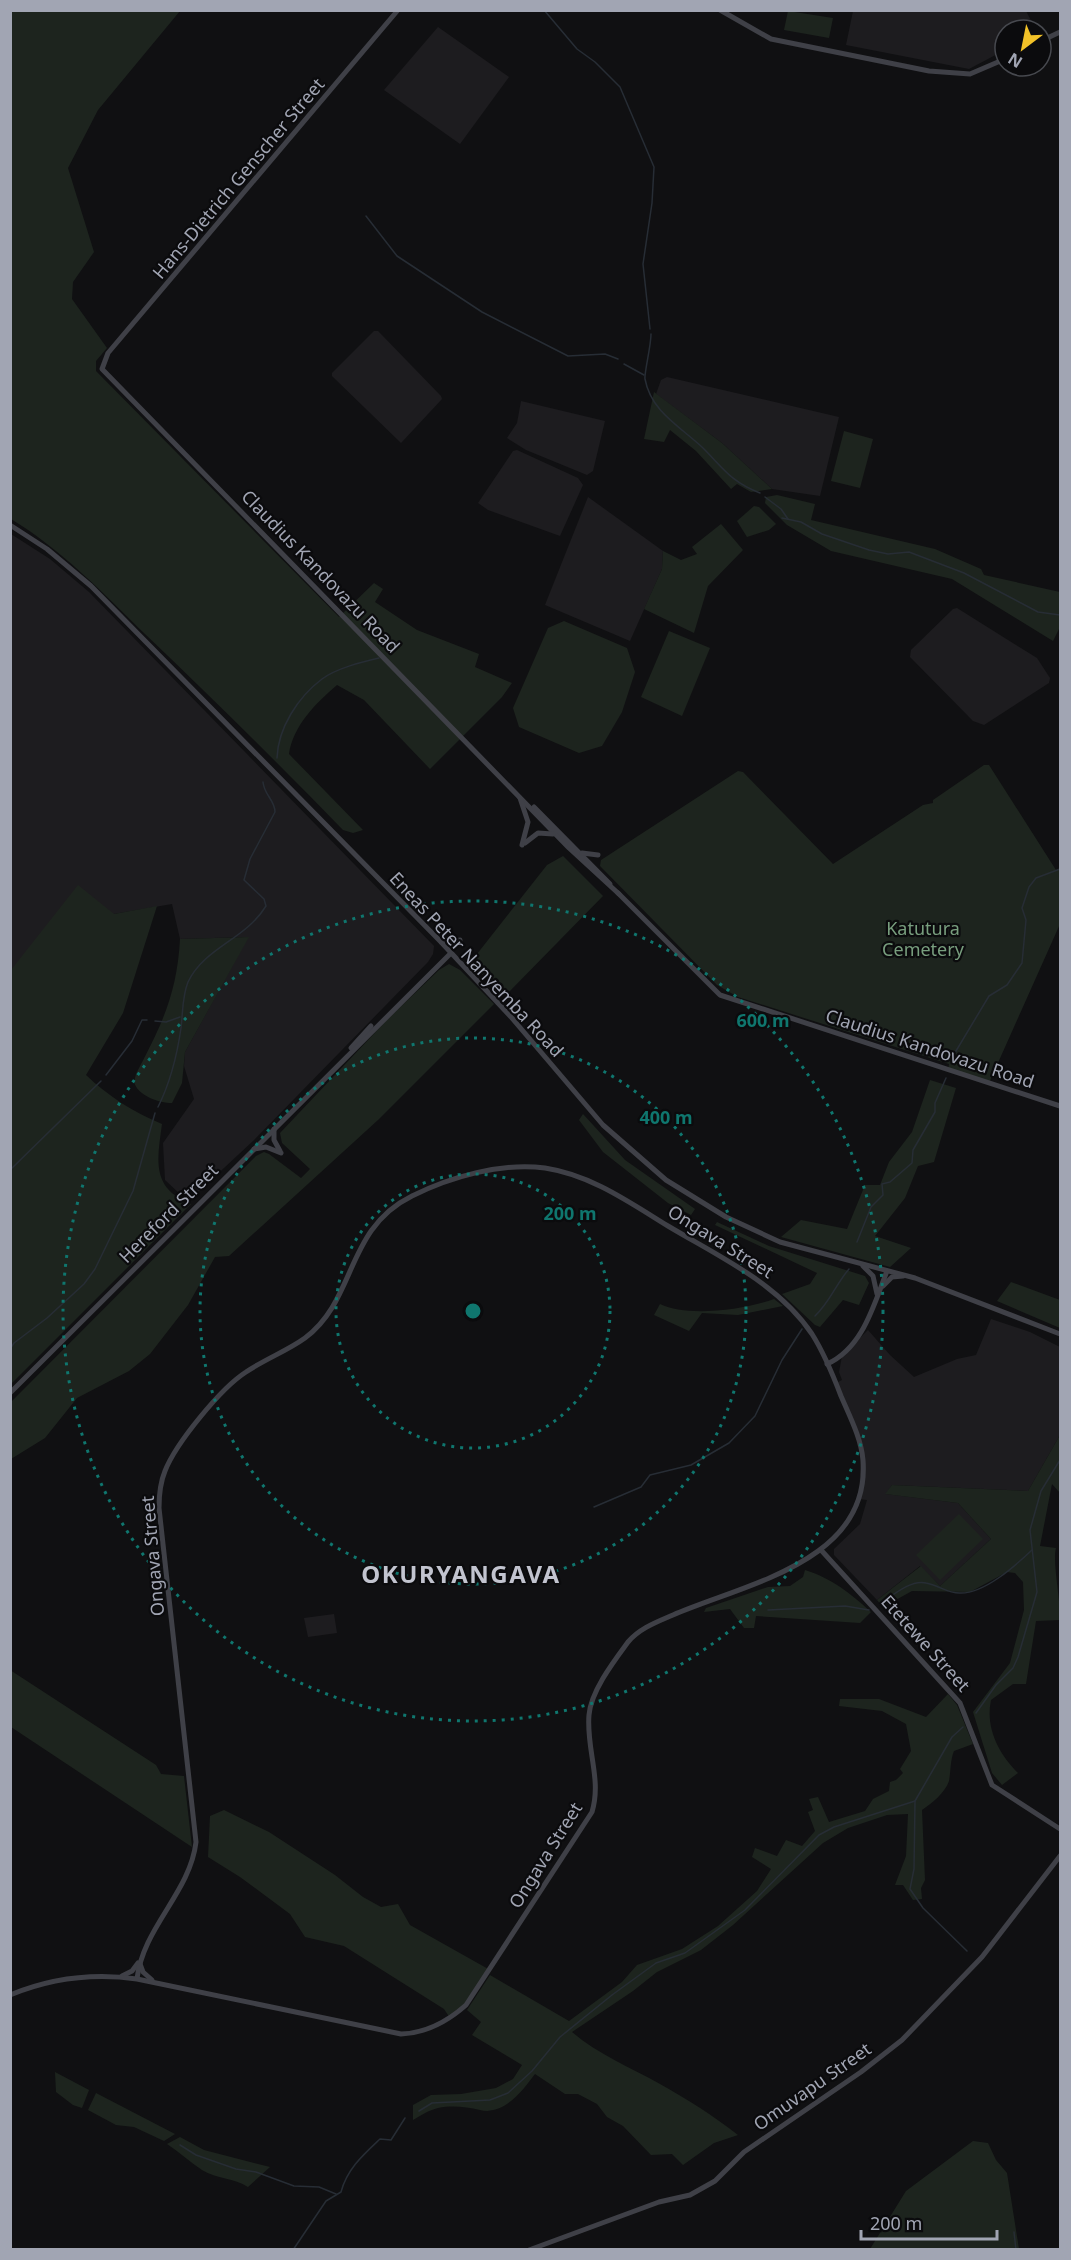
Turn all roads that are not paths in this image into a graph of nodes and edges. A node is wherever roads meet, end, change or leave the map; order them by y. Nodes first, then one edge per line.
1 (398, 10) edge
2 (720, 10) edge
3 (993, 64) edge
4 (102, 365) joint
5 (10, 525) edge
6 (512, 787) junction
7 (522, 797) junction
8 (558, 836) junction
9 (578, 851) junction
10 (600, 872) junction
11 (620, 894) junction
12 (460, 940) dead end
13 (441, 942) junction
14 (450, 954) junction
15 (1060, 1106) edge
16 (274, 1129) junction
17 (246, 1156) junction
18 (858, 1263) junction
19 (887, 1270) junction
20 (908, 1276) junction
21 (877, 1295) junction
22 (1060, 1334) edge
23 (827, 1364) junction
24 (10, 1393) edge
25 (821, 1551) junction
26 (1060, 1827) edge
27 (1060, 1850) edge
28 (1060, 1856) edge
29 (1054, 1865) junction
30 (140, 1959) junction
31 (120, 1976) junction
32 (137, 1979) junction
33 (153, 1981) junction
34 (10, 1995) edge
35 (529, 2250) edge

1 - 4 street, Hans-Dietrich Genscher Street
2 - 3 street
4 - 6 street, Claudius Kandovazu Road
5 - 13 street, Eneas Peter Nanyemba Road
6 - 7 street, Claudius Kandovazu Road
6 - 8 street
7 - 8 street, Claudius Kandovazu Road
7 - 9 street, Claudius Kandovazu Road
8 - 11 street, Claudius Kandovazu Road
9 - 10 street, Claudius Kandovazu Road
9 - 10 street
10 - 11 street, Claudius Kandovazu Road
11 - 15 street, Claudius Kandovazu Road
12 - 13 street
13 - 14 street, Eneas Peter Nanyemba Road
14 - 16 street, Hereford Street
14 - 18 street, Eneas Peter Nanyemba Road
16 - 17 street, Hereford Street
16 - 17 street
17 - 24 street, Hereford Street
18 - 19 street, Eneas Peter Nanyemba Road
18 - 21 street
19 - 20 street, Eneas Peter Nanyemba Road
19 - 21 street
20 - 21 street
20 - 22 street, Eneas Peter Nanyemba Road
21 - 23 street
23 - 25 street, Ongava Street
23 - 30 street, Ongava Street
25 - 26 street, Etetewe Street
25 - 33 street, Ongava Street
27 - 29 street, Omuvapu Street
28 - 29 street, Omuvapu Street
29 - 35 street, Omuvapu Street
30 - 31 street
30 - 32 street, Ongava Street
30 - 33 street
31 - 32 street, Ongava Street
31 - 34 street, Ongava Street
32 - 33 street, Ongava Street

